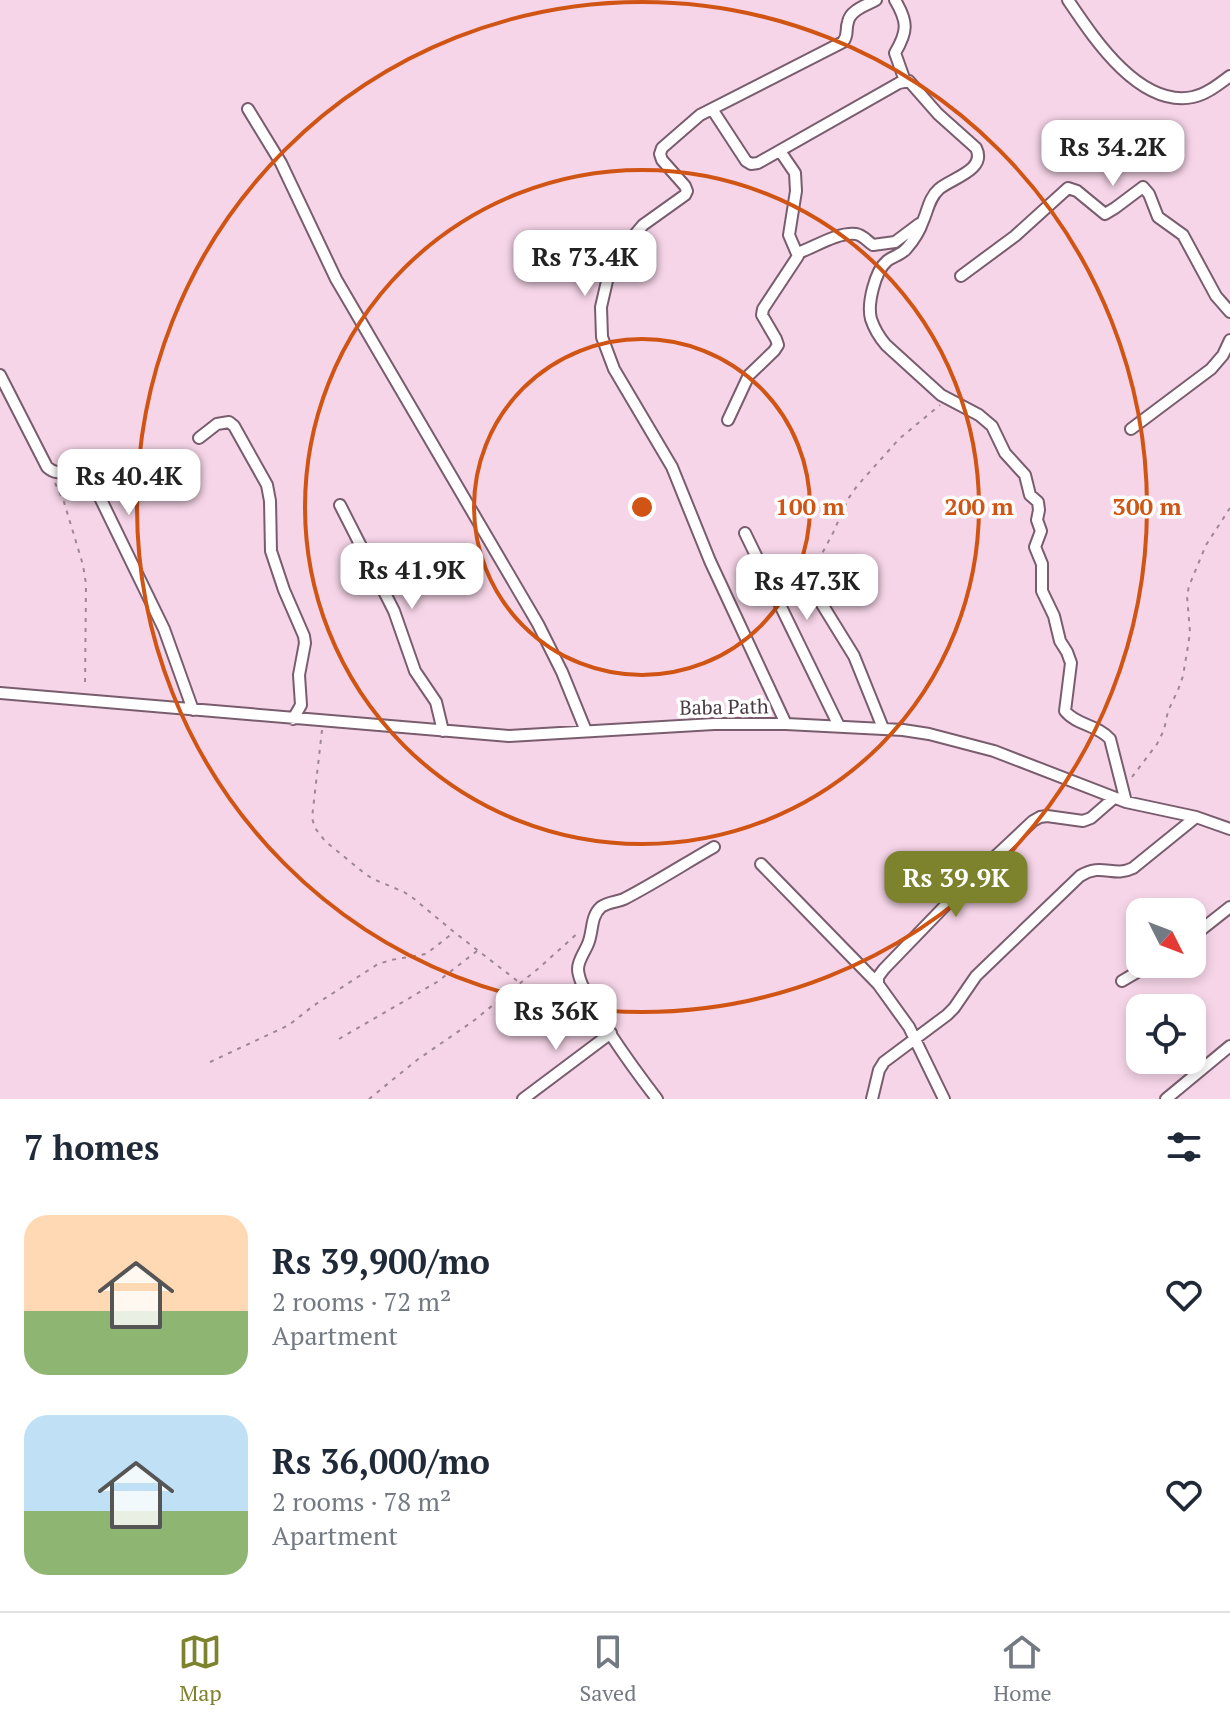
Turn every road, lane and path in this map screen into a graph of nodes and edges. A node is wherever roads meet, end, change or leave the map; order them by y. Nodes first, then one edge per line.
1 (876, 0) edge
2 (895, 0) edge
3 (1068, 0) edge
4 (1230, 76) edge
5 (905, 81) junction
6 (248, 109) dead end
7 (712, 109) junction
8 (780, 151) junction
9 (924, 220) junction
10 (798, 253) junction
11 (961, 276) dead end
12 (1230, 312) edge
13 (1230, 340) edge
14 (0, 375) edge
15 (947, 399) junction
16 (728, 420) dead end
17 (1131, 429) dead end
18 (199, 438) dead end
19 (51, 471) junction
20 (340, 505) dead end
21 (1230, 508) edge
22 (745, 533) dead end
23 (812, 572) joint
24 (0, 693) edge
25 (86, 701) junction
26 (198, 711) junction
27 (293, 719) junction
28 (323, 721) junction
29 (786, 724) junction
30 (839, 726) junction
31 (883, 728) junction
32 (443, 731) junction
33 (586, 731) junction
34 (1123, 789) junction
35 (1114, 798) junction
36 (1126, 802) junction
37 (1196, 817) junction
38 (1230, 829) edge
39 (714, 847) dead end
40 (761, 864) dead end
41 (1230, 907) edge
42 (593, 920) junction
43 (1206, 926) edge
44 (454, 932) junction
45 (478, 950) junction
46 (1127, 978) edge
47 (1122, 981) dead end
48 (520, 983) junction
49 (878, 984) junction
50 (611, 1033) junction
51 (339, 1039) dead end
52 (914, 1039) junction
53 (1230, 1046) edge
54 (210, 1062) dead end
55 (369, 1099) edge
56 (523, 1099) edge
57 (657, 1099) edge
58 (872, 1099) edge
59 (944, 1099) edge
60 (1166, 1099) edge

1 - 7 street
2 - 5 street
3 - 4 street
5 - 8 street
5 - 9 street
6 - 33 street
7 - 8 street
7 - 29 street
8 - 10 street
9 - 10 street
9 - 15 street
10 - 16 street
11 - 12 street
13 - 17 street
14 - 19 street
15 - 23 path
15 - 34 street
18 - 27 street
19 - 25 path
19 - 26 street
20 - 32 street
21 - 34 path
22 - 30 street
23 - 31 street
24 - 25 street, Baba Path
25 - 26 street, Baba Path
26 - 27 street, Baba Path
27 - 28 street, Baba Path
28 - 32 street, Baba Path
28 - 44 path
29 - 30 street, Baba Path
29 - 33 street, Baba Path
30 - 31 street, Baba Path
31 - 35 street, Baba Path
32 - 33 street, Baba Path
34 - 36 street
35 - 36 street, Baba Path
35 - 49 street
36 - 37 street, Baba Path
37 - 38 street, Baba Path
37 - 52 street
39 - 42 street
40 - 49 street
41 - 43 street
42 - 48 path
42 - 50 street
44 - 45 path
44 - 54 path
45 - 48 path
45 - 51 path
46 - 47 street
48 - 55 path
49 - 52 street
50 - 56 street
50 - 57 street
52 - 58 street
52 - 59 street
53 - 60 street

